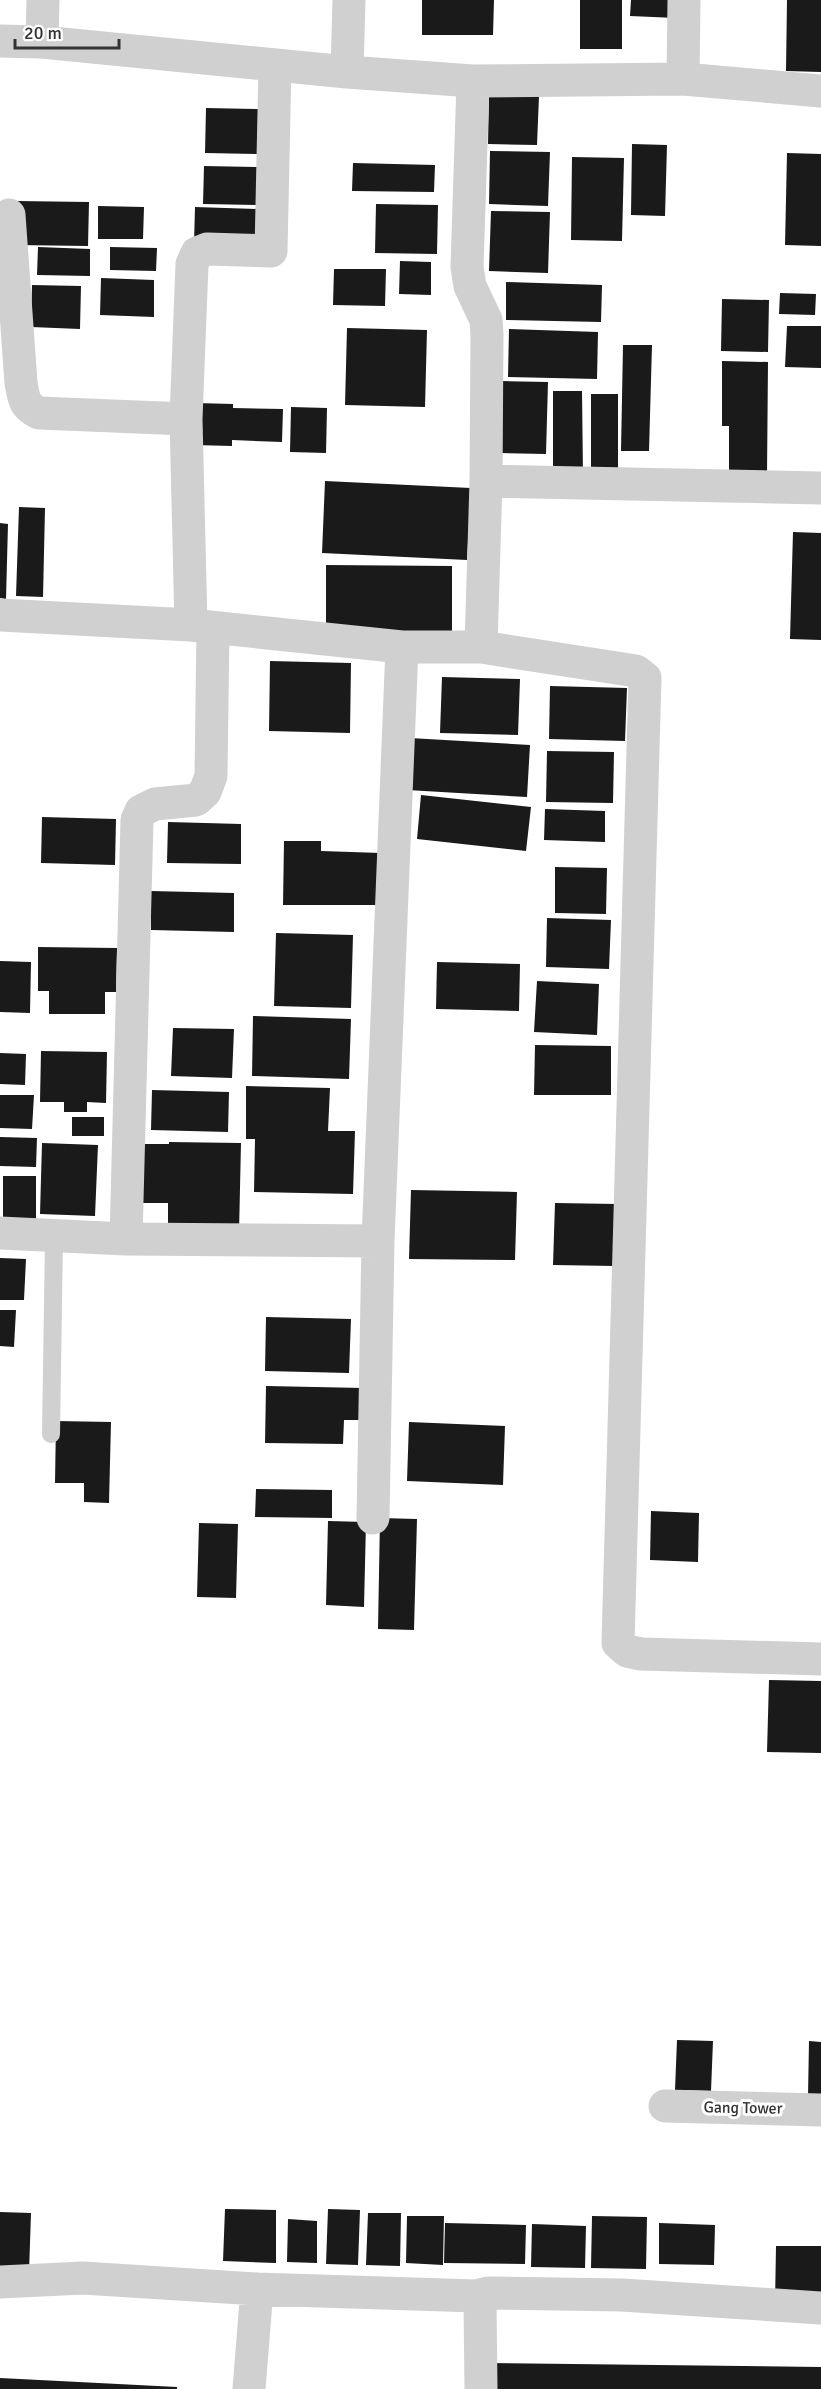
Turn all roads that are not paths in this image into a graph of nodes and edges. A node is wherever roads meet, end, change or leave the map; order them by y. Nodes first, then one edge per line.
1 (43, 0) edge
2 (349, 0) edge
3 (684, 0) edge
4 (0, 41) edge
5 (42, 42) junction
6 (274, 65) junction
7 (347, 72) junction
8 (682, 79) junction
9 (473, 81) junction
10 (821, 91) edge
11 (9, 215) dead end
12 (186, 420) junction
13 (486, 482) junction
14 (821, 488) edge
15 (0, 615) edge
16 (202, 627) junction
17 (402, 647) junction
18 (481, 648) junction
19 (0, 1233) edge
20 (54, 1238) junction
21 (126, 1239) junction
22 (378, 1241) junction
23 (51, 1434) dead end
24 (374, 1518) dead end
25 (821, 1659) edge
26 (665, 2106) dead end
27 (821, 2110) edge
28 (0, 2282) edge
29 (257, 2289) junction
30 (476, 2296) junction
31 (821, 2308) edge
32 (249, 2389) edge
33 (481, 2389) edge

1 - 5 street
2 - 7 street
3 - 8 street
4 - 5 street
5 - 6 street
6 - 7 street
6 - 12 street
7 - 9 street
8 - 9 street
8 - 10 street
9 - 13 street
11 - 12 street
12 - 16 street
13 - 14 street
13 - 18 street
15 - 16 street
16 - 17 street
16 - 21 street
17 - 18 street
17 - 22 street
18 - 25 street
19 - 20 street
20 - 21 street
20 - 23 lane
21 - 22 street
22 - 24 street
26 - 27 street, Gang Tower
28 - 29 street
29 - 30 street
29 - 32 street
30 - 31 street
30 - 33 street

